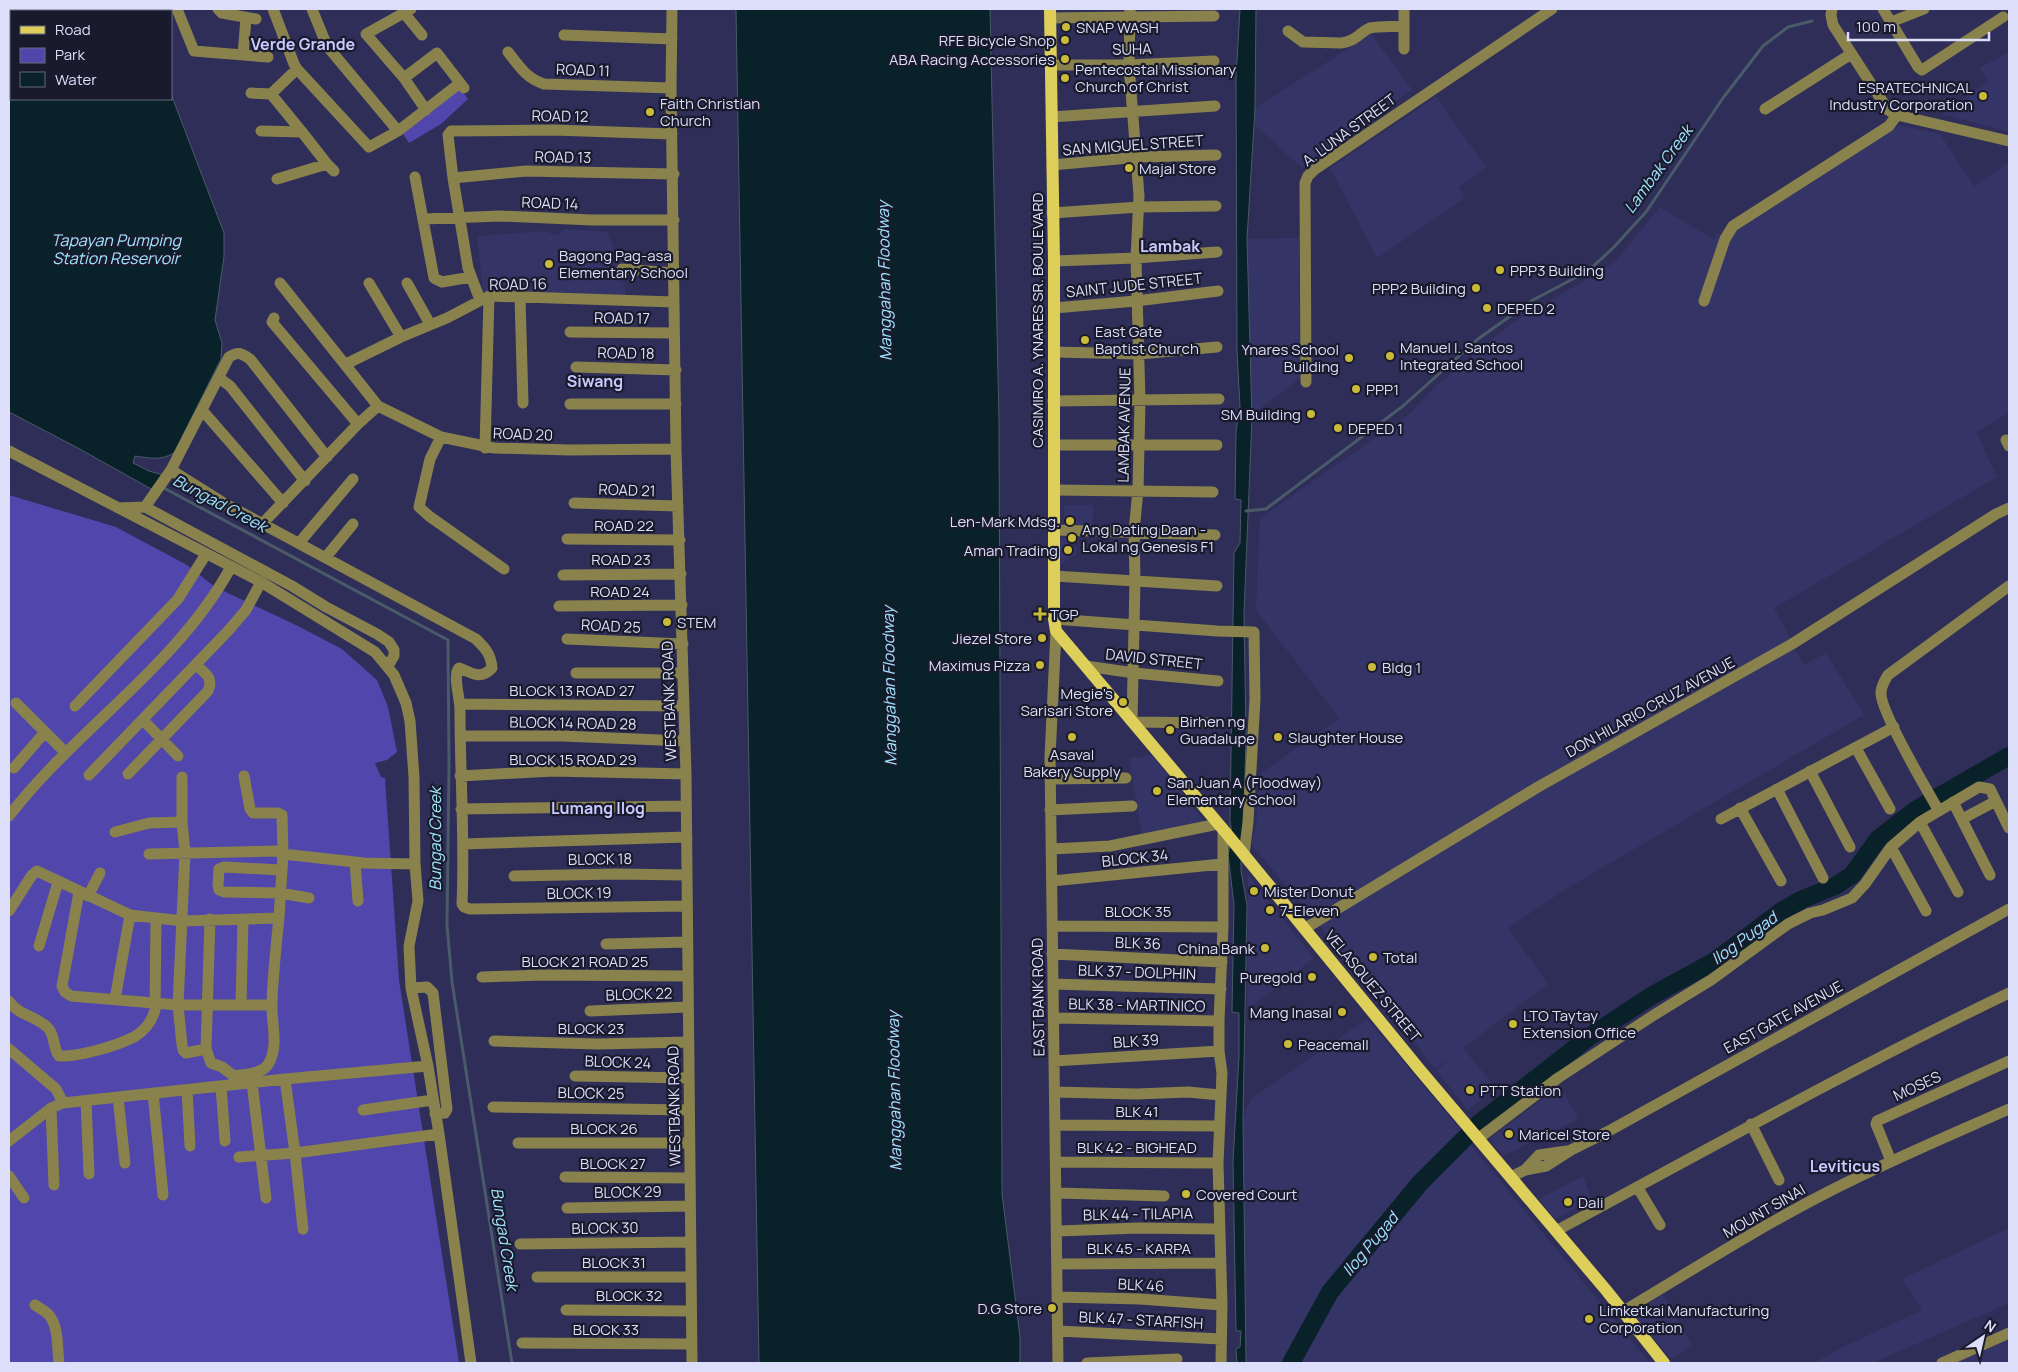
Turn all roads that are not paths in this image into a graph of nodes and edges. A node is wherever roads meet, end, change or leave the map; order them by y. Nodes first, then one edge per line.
1 (178, 9) edge
2 (218, 9) edge
3 (273, 9) edge
4 (312, 9) edge
5 (672, 9) edge
6 (1404, 9) edge
7 (1552, 9) edge
8 (1832, 9) edge
9 (1883, 9) edge
10 (1924, 9) edge
11 (408, 11) edge
12 (1050, 13) edge
13 (1130, 13) edge
14 (1214, 16) dead end
15 (2003, 17) dead end
16 (1891, 22) junction
17 (1404, 26) junction
18 (1288, 31) dead end
19 (422, 35) dead end
20 (564, 36) dead end
21 (672, 39) junction
22 (1404, 49) dead end
23 (508, 52) dead end
24 (1851, 54) junction
25 (243, 55) junction
26 (268, 57) dead end
27 (1214, 61) dead end
28 (1050, 65) junction
29 (1130, 65) junction
30 (298, 69) junction
31 (404, 78) junction
32 (671, 88) junction
33 (251, 93) dead end
34 (271, 94) junction
35 (1215, 106) dead end
36 (1765, 109) dead end
37 (426, 110) junction
38 (1133, 113) junction
39 (1897, 115) junction
40 (1051, 117) junction
41 (261, 131) dead end
42 (398, 131) junction
43 (302, 132) junction
44 (672, 134) junction
45 (2009, 141) edge
46 (1216, 155) dead end
47 (1136, 157) junction
48 (1052, 165) junction
49 (674, 174) junction
50 (415, 177) dead end
51 (453, 178) junction
52 (277, 179) dead end
53 (1216, 206) dead end
54 (1139, 207) junction
55 (1052, 213) junction
56 (459, 217) junction
57 (424, 219) junction
58 (674, 220) junction
59 (1217, 252) dead end
60 (1136, 258) junction
61 (1054, 261) junction
62 (622, 269) dead end
63 (674, 272) junction
64 (470, 277) junction
65 (280, 283) dead end
66 (368, 283) dead end
67 (407, 283) dead end
68 (1218, 291) dead end
69 (520, 297) junction
70 (485, 298) junction
71 (1136, 301) junction
72 (1704, 301) dead end
73 (674, 302) junction
74 (1054, 308) junction
75 (274, 318) dead end
76 (430, 324) junction
77 (570, 332) dead end
78 (674, 333) junction
79 (401, 337) junction
80 (1217, 347) dead end
81 (1054, 352) junction
82 (1139, 354) junction
83 (346, 364) junction
84 (576, 367) dead end
85 (676, 370) junction
86 (219, 378) junction
87 (1306, 382) dead end
88 (1219, 399) dead end
89 (1054, 401) junction
90 (1140, 401) junction
91 (523, 404) dead end
92 (570, 404) dead end
93 (676, 404) junction
94 (378, 406) junction
95 (202, 410) junction
96 (358, 424) junction
97 (441, 437) junction
98 (1140, 444) junction
99 (1054, 445) junction
100 (1217, 445) dead end
101 (485, 448) junction
102 (676, 449) junction
103 (9, 451) edge
104 (327, 457) junction
105 (168, 472) junction
106 (353, 479) dead end
107 (305, 481) junction
108 (1054, 490) junction
109 (1138, 490) junction
110 (1213, 492) dead end
111 (283, 502) junction
112 (148, 503) junction
113 (574, 503) dead end
114 (678, 506) junction
115 (116, 508) junction
116 (2009, 508) edge
117 (262, 523) junction
118 (353, 524) dead end
119 (1055, 530) junction
120 (1134, 532) junction
121 (1215, 535) dead end
122 (567, 539) dead end
123 (680, 540) junction
124 (299, 543) junction
125 (206, 554) junction
126 (326, 557) junction
127 (231, 567) junction
128 (504, 569) dead end
129 (680, 574) junction
130 (563, 575) dead end
131 (1054, 576) junction
132 (1135, 580) junction
133 (261, 582) junction
134 (1217, 586) dead end
135 (2009, 586) edge
136 (682, 605) junction
137 (559, 606) dead end
138 (1055, 625) junction
139 (1134, 626) junction
140 (568, 639) dead end
141 (682, 644) junction
142 (196, 665) junction
143 (388, 666) junction
144 (1086, 666) junction
145 (576, 673) dead end
146 (682, 673) junction
147 (1134, 673) junction
148 (1218, 681) dead end
149 (16, 703) dead end
150 (460, 704) junction
151 (75, 706) dead end
152 (684, 706) junction
153 (143, 720) junction
154 (1132, 722) junction
155 (1214, 723) dead end
156 (1894, 727) junction
157 (45, 732) junction
158 (460, 736) junction
159 (162, 740) junction
160 (685, 741) junction
161 (1856, 748) junction
162 (66, 754) junction
163 (178, 756) dead end
164 (14, 768) dead end
165 (1810, 771) junction
166 (128, 774) dead end
167 (686, 774) junction
168 (89, 775) dead end
169 (244, 776) dead end
170 (460, 776) junction
171 (182, 777) dead end
172 (1126, 778) dead end
173 (1050, 779) junction
174 (1777, 789) junction
175 (1996, 801) junction
176 (1953, 802) junction
177 (686, 806) junction
178 (1132, 806) dead end
179 (1937, 806) junction
180 (1740, 808) junction
181 (462, 809) junction
182 (1890, 809) dead end
183 (1050, 810) junction
184 (9, 816) edge
185 (1721, 819) dead end
186 (1962, 819) junction
187 (182, 822) junction
188 (1920, 822) junction
189 (1221, 827) junction
190 (2009, 828) edge
191 (115, 832) dead end
192 (687, 837) junction
193 (463, 844) junction
194 (1850, 847) dead end
195 (1890, 848) junction
196 (1052, 849) junction
197 (185, 852) junction
198 (149, 854) dead end
199 (283, 854) junction
200 (1244, 855) junction
201 (355, 862) junction
202 (415, 864) junction
203 (1222, 864) junction
204 (280, 870) junction
205 (100, 873) dead end
206 (687, 875) junction
207 (1990, 875) dead end
208 (514, 876) dead end
209 (1823, 878) dead end
210 (1781, 880) dead end
211 (1052, 881) junction
212 (58, 882) junction
213 (1958, 892) dead end
214 (280, 893) junction
215 (84, 894) junction
216 (309, 898) dead end
217 (358, 901) dead end
218 (687, 906) junction
219 (2009, 909) edge
220 (1926, 910) dead end
221 (9, 911) edge
222 (130, 915) junction
223 (156, 918) junction
224 (279, 918) junction
225 (210, 919) junction
226 (243, 919) junction
227 (184, 921) junction
228 (1052, 926) junction
229 (1223, 927) junction
230 (1304, 929) junction
231 (687, 942) junction
232 (606, 944) dead end
233 (39, 946) dead end
234 (1052, 954) junction
235 (1222, 962) junction
236 (688, 976) junction
237 (482, 977) dead end
238 (1053, 984) junction
239 (411, 988) junction
240 (1221, 989) junction
241 (2009, 993) edge
242 (115, 999) junction
243 (9, 1002) edge
244 (154, 1003) junction
245 (178, 1005) junction
246 (272, 1005) junction
247 (206, 1006) junction
248 (242, 1006) junction
249 (688, 1007) junction
250 (590, 1011) dead end
251 (1054, 1018) junction
252 (1219, 1021) junction
253 (494, 1041) dead end
254 (688, 1042) junction
255 (9, 1049) edge
256 (206, 1049) junction
257 (1219, 1051) junction
258 (1054, 1061) junction
259 (2009, 1061) edge
260 (428, 1066) junction
261 (575, 1076) dead end
262 (689, 1078) junction
263 (285, 1079) junction
264 (252, 1083) junction
265 (221, 1086) junction
266 (188, 1090) junction
267 (1055, 1092) junction
268 (153, 1093) junction
269 (1220, 1095) junction
270 (118, 1097) junction
271 (86, 1100) junction
272 (433, 1100) junction
273 (63, 1103) junction
274 (493, 1107) dead end
275 (51, 1108) junction
276 (2009, 1108) edge
277 (363, 1110) dead end
278 (688, 1110) junction
279 (436, 1114) junction
280 (1751, 1124) junction
281 (1056, 1126) junction
282 (1219, 1126) junction
283 (439, 1134) junction
284 (1479, 1138) junction
285 (9, 1141) edge
286 (225, 1141) dead end
287 (518, 1143) dead end
288 (689, 1143) junction
289 (190, 1146) dead end
290 (295, 1153) junction
291 (239, 1157) dead end
292 (261, 1157) junction
293 (1891, 1161) junction
294 (1056, 1162) junction
295 (125, 1163) dead end
296 (1218, 1163) junction
297 (89, 1174) dead end
298 (9, 1176) edge
299 (565, 1177) dead end
300 (1511, 1177) junction
301 (690, 1178) junction
302 (1779, 1180) dead end
303 (54, 1185) dead end
304 (1638, 1188) junction
305 (1057, 1194) junction
306 (163, 1195) dead end
307 (1164, 1196) dead end
308 (24, 1198) dead end
309 (266, 1198) dead end
310 (690, 1206) junction
311 (567, 1208) dead end
312 (1660, 1225) dead end
313 (303, 1229) dead end
314 (1219, 1229) junction
315 (1058, 1231) junction
316 (1556, 1231) junction
317 (690, 1242) junction
318 (520, 1244) dead end
319 (1058, 1264) junction
320 (1220, 1264) junction
321 (537, 1277) dead end
322 (691, 1277) junction
323 (1058, 1298) junction
324 (1222, 1304) junction
325 (35, 1305) dead end
326 (566, 1310) dead end
327 (691, 1310) junction
328 (1622, 1312) junction
329 (1058, 1331) junction
330 (2009, 1333) edge
331 (1221, 1339) junction
332 (522, 1343) dead end
333 (691, 1344) junction
334 (1176, 1359) dead end
335 (1661, 1362) edge
336 (59, 1363) edge
337 (471, 1363) edge
338 (692, 1363) edge
339 (1058, 1363) edge
340 (1087, 1363) edge
341 (1221, 1363) edge
342 (1942, 1363) edge

1 - 25 street
2 - 25 street
3 - 30 street
4 - 42 street
5 - 21 street, WESTBANK ROAD
6 - 17 street
7 - 87 street, A. LUNA STREET
8 - 24 street
9 - 16 street
10 - 16 street
11 - 19 street
11 - 31 street
12 - 13 street
12 - 28 main road, CASIMIRO A. YNARES SR. BOULEVARD
13 - 14 street
13 - 29 street, LAMBAK AVENUE
15 - 16 street
17 - 18 street
17 - 22 street
20 - 21 street
21 - 32 street, WESTBANK ROAD
23 - 32 street, ROAD 11
24 - 36 street
24 - 39 street
25 - 26 street
27 - 29 street, SUHA
28 - 29 street, SUHA
28 - 40 main road, CASIMIRO A. YNARES SR. BOULEVARD
29 - 38 street, LAMBAK AVENUE
30 - 34 street
30 - 42 street
31 - 37 street
31 - 37 street
32 - 44 street, WESTBANK ROAD
33 - 34 street
34 - 43 street
35 - 38 street
37 - 42 street
38 - 40 street
38 - 47 street, LAMBAK AVENUE
39 - 45 street
39 - 72 street
40 - 48 main road, CASIMIRO A. YNARES SR. BOULEVARD
41 - 43 street
43 - 52 street
44 - 49 street, WESTBANK ROAD
44 - 51 street, ROAD 12
46 - 47 street, SAN MIGUEL STREET
47 - 48 street, SAN MIGUEL STREET
47 - 54 street, LAMBAK AVENUE
48 - 55 main road, CASIMIRO A. YNARES SR. BOULEVARD
49 - 51 street, ROAD 13
49 - 58 street, WESTBANK ROAD
50 - 57 street
51 - 56 street
53 - 54 street
54 - 55 street
54 - 60 street, LAMBAK AVENUE
55 - 61 main road, CASIMIRO A. YNARES SR. BOULEVARD
56 - 57 street, ROAD 14
56 - 58 street, ROAD 14
56 - 64 street
57 - 64 street
58 - 63 street, WESTBANK ROAD
59 - 60 street
60 - 61 street
60 - 71 street, LAMBAK AVENUE
61 - 74 main road, CASIMIRO A. YNARES SR. BOULEVARD
62 - 63 street
63 - 73 street, WESTBANK ROAD
64 - 70 street
65 - 83 street
66 - 79 street
67 - 76 street
68 - 71 street, SAINT JUDE STREET
69 - 70 street, ROAD 16
69 - 73 street, ROAD 16
69 - 91 street
70 - 76 street, ROAD 16
70 - 101 street
71 - 74 street, SAINT JUDE STREET
71 - 82 street, LAMBAK AVENUE
73 - 78 street, WESTBANK ROAD
74 - 81 main road, CASIMIRO A. YNARES SR. BOULEVARD
75 - 96 street
76 - 79 street, ROAD 16
77 - 78 street, ROAD 17
78 - 85 street, WESTBANK ROAD
79 - 83 street, ROAD 16
80 - 82 street
81 - 82 street
81 - 89 main road, CASIMIRO A. YNARES SR. BOULEVARD
82 - 90 street, LAMBAK AVENUE
83 - 94 street
84 - 85 street, ROAD 18
85 - 93 street, WESTBANK ROAD
86 - 95 street
86 - 104 street
86 - 107 street
88 - 90 street
89 - 90 street
89 - 99 main road, CASIMIRO A. YNARES SR. BOULEVARD
90 - 98 street, LAMBAK AVENUE
92 - 93 street
93 - 102 street, WESTBANK ROAD
94 - 96 street
94 - 97 street, ROAD 20
95 - 105 street
95 - 111 street
96 - 104 street
97 - 101 street, ROAD 20
97 - 128 street
98 - 99 street
98 - 100 street
98 - 109 street, LAMBAK AVENUE
99 - 108 main road, CASIMIRO A. YNARES SR. BOULEVARD
101 - 102 street, ROAD 20
102 - 114 street, WESTBANK ROAD
103 - 115 street
104 - 107 street
105 - 112 street
105 - 117 street
106 - 124 street
107 - 111 street
108 - 109 street
108 - 119 main road, CASIMIRO A. YNARES SR. BOULEVARD
109 - 110 street
109 - 120 street, LAMBAK AVENUE
111 - 117 street
112 - 115 street
112 - 143 street
113 - 114 street, ROAD 21
114 - 123 street, WESTBANK ROAD
115 - 125 street
116 - 230 street, DON HILARIO CRUZ AVENUE
117 - 124 street
118 - 126 street
119 - 120 street
119 - 131 main road, CASIMIRO A. YNARES SR. BOULEVARD
120 - 121 street
120 - 132 street, LAMBAK AVENUE
122 - 123 street, ROAD 22
123 - 129 street, WESTBANK ROAD
124 - 126 street
125 - 127 street
125 - 151 street
126 - 150 street
127 - 133 street
127 - 162 street
129 - 130 street, ROAD 23
129 - 136 street, WESTBANK ROAD
131 - 132 street
131 - 138 main road, CASIMIRO A. YNARES SR. BOULEVARD
132 - 134 street
132 - 139 street, LAMBAK AVENUE
133 - 142 street
133 - 143 street
135 - 156 street
136 - 137 street, ROAD 24
136 - 141 street, WESTBANK ROAD
138 - 139 street
138 - 144 main road, VELASQUEZ STREET
138 - 173 street, EAST BANK ROAD
139 - 147 street, LAMBAK AVENUE
139 - 200 street
140 - 141 street, ROAD 25
141 - 146 street, WESTBANK ROAD
142 - 153 street
142 - 159 street
143 - 202 street
144 - 147 street, DAVID STREET
144 - 154 main road, VELASQUEZ STREET
145 - 146 street
146 - 152 street, WESTBANK ROAD
147 - 148 street, DAVID STREET
147 - 154 street, LAMBAK AVENUE
149 - 157 street
150 - 152 street, BLOCK 13 ROAD 27
150 - 158 street
152 - 160 street, WESTBANK ROAD
153 - 159 street
153 - 168 street
154 - 155 street
154 - 189 main road, VELASQUEZ STREET
156 - 161 street
156 - 179 street
157 - 162 street
157 - 164 street
158 - 160 street, BLOCK 14 ROAD 28
158 - 170 street
159 - 163 street
159 - 166 street
160 - 167 street, WESTBANK ROAD
161 - 165 street
161 - 182 street
162 - 184 street
165 - 174 street
165 - 194 street
167 - 170 street, BLOCK 15 ROAD 29
167 - 177 street, WESTBANK ROAD
169 - 199 street
170 - 181 street
171 - 187 street
172 - 173 street
173 - 183 street, EAST BANK ROAD
174 - 180 street
174 - 209 street
175 - 176 street
175 - 186 street
175 - 190 street
176 - 179 street
176 - 186 street
177 - 181 street
177 - 192 street, WESTBANK ROAD
178 - 183 street
179 - 188 street
180 - 185 street
180 - 210 street
181 - 193 street
183 - 196 street, EAST BANK ROAD
186 - 207 street
187 - 191 street
187 - 197 street
188 - 195 street
188 - 213 street
189 - 196 street
189 - 200 main road, VELASQUEZ STREET
189 - 203 street
192 - 193 street
192 - 206 street, WESTBANK ROAD
193 - 218 street, BLOCK 19
195 - 220 street
195 - 284 street
196 - 211 street, EAST BANK ROAD
197 - 198 street
197 - 199 street
197 - 227 street
199 - 201 street
199 - 204 street
200 - 230 main road, VELASQUEZ STREET
201 - 202 street
201 - 217 street
202 - 239 street
203 - 211 street, BLOCK 34
203 - 229 street
204 - 214 street
204 - 214 street
205 - 215 street
206 - 208 street, BLOCK 18
206 - 218 street, WESTBANK ROAD
211 - 228 street, EAST BANK ROAD
212 - 215 street
212 - 221 street
212 - 233 street
214 - 216 street
214 - 224 street
215 - 222 street
215 - 242 street
218 - 231 street, WESTBANK ROAD
219 - 300 street, EAST GATE AVENUE
222 - 223 street
222 - 242 street
223 - 227 street
223 - 244 street
224 - 226 street
224 - 246 street
225 - 226 street
225 - 227 street
225 - 247 street
226 - 248 street
227 - 245 street
228 - 229 street, BLOCK 35
228 - 234 street, EAST BANK ROAD
229 - 235 street
230 - 284 main road, VELASQUEZ STREET
231 - 232 street
231 - 236 street, WESTBANK ROAD
234 - 235 street, BLK 36
234 - 238 street, EAST BANK ROAD
235 - 240 street
236 - 237 street, BLOCK 21 ROAD 25
236 - 249 street, WESTBANK ROAD
238 - 240 street, BLK 37 - DOLPHIN
238 - 251 street, EAST BANK ROAD
239 - 260 street
239 - 279 street
240 - 252 street
241 - 280 street
242 - 244 street
243 - 244 street
244 - 245 street
245 - 247 street
245 - 256 street
246 - 248 street
246 - 256 street
247 - 248 street
247 - 256 street
249 - 250 street, BLOCK 22
249 - 254 street, WESTBANK ROAD
251 - 252 street, BLK 38 - MARTINICO
251 - 258 street, EAST BANK ROAD
252 - 257 street
253 - 254 street, BLOCK 23
254 - 262 street, WESTBANK ROAD
255 - 273 street
257 - 258 street, BLK 39
257 - 269 street
258 - 267 street, EAST BANK ROAD
259 - 293 street, MOSES
260 - 263 street
260 - 272 street
261 - 262 street, BLOCK 24
262 - 278 street, WESTBANK ROAD
263 - 264 street
263 - 290 street
264 - 265 street
264 - 292 street
265 - 266 street
265 - 286 street
266 - 268 street
266 - 289 street
267 - 269 street
267 - 281 street, EAST BANK ROAD
268 - 270 street
268 - 306 street
269 - 282 street
270 - 271 street
270 - 295 street
271 - 273 street
271 - 297 street
272 - 277 street
272 - 279 street
273 - 275 street
274 - 278 street, BLOCK 25
275 - 285 street
275 - 303 street
276 - 293 street, MOUNT SINAI
278 - 288 street, WESTBANK ROAD
279 - 283 street
280 - 302 street
280 - 304 street
281 - 282 street, BLK 41
281 - 294 street, EAST BANK ROAD
282 - 296 street
283 - 290 street
283 - 337 street
284 - 300 main road, VELASQUEZ STREET
287 - 288 street, BLOCK 26
288 - 301 street, WESTBANK ROAD
290 - 292 street
290 - 313 street
291 - 292 street
292 - 309 street
293 - 328 street, MOUNT SINAI
294 - 296 street, BLK 42 - BIGHEAD
294 - 305 street, EAST BANK ROAD
296 - 314 street
298 - 308 street
299 - 301 street, BLOCK 27
300 - 316 main road, VELASQUEZ STREET
301 - 310 street, WESTBANK ROAD
304 - 312 street
304 - 316 street
305 - 307 street
305 - 315 street, EAST BANK ROAD
310 - 311 street, BLOCK 29
310 - 317 street, WESTBANK ROAD
314 - 315 street, BLK 44 - TILAPIA
314 - 320 street
315 - 319 street, EAST BANK ROAD
316 - 328 main road, VELASQUEZ STREET
317 - 318 street, BLOCK 30
317 - 322 street, WESTBANK ROAD
319 - 320 street, BLK 45 - KARPA
319 - 323 street, EAST BANK ROAD
320 - 324 street
321 - 322 street, BLOCK 31
322 - 327 street, WESTBANK ROAD
323 - 324 street, BLK 46
323 - 329 street, EAST BANK ROAD
324 - 331 street
325 - 336 street
326 - 327 street, BLOCK 32
327 - 333 street, WESTBANK ROAD
328 - 335 main road, VELASQUEZ STREET
329 - 331 street, BLK 47 - STARFISH
329 - 339 street, EAST BANK ROAD
330 - 342 street
331 - 341 street
332 - 333 street, BLOCK 33
333 - 338 street, WESTBANK ROAD
334 - 340 street

